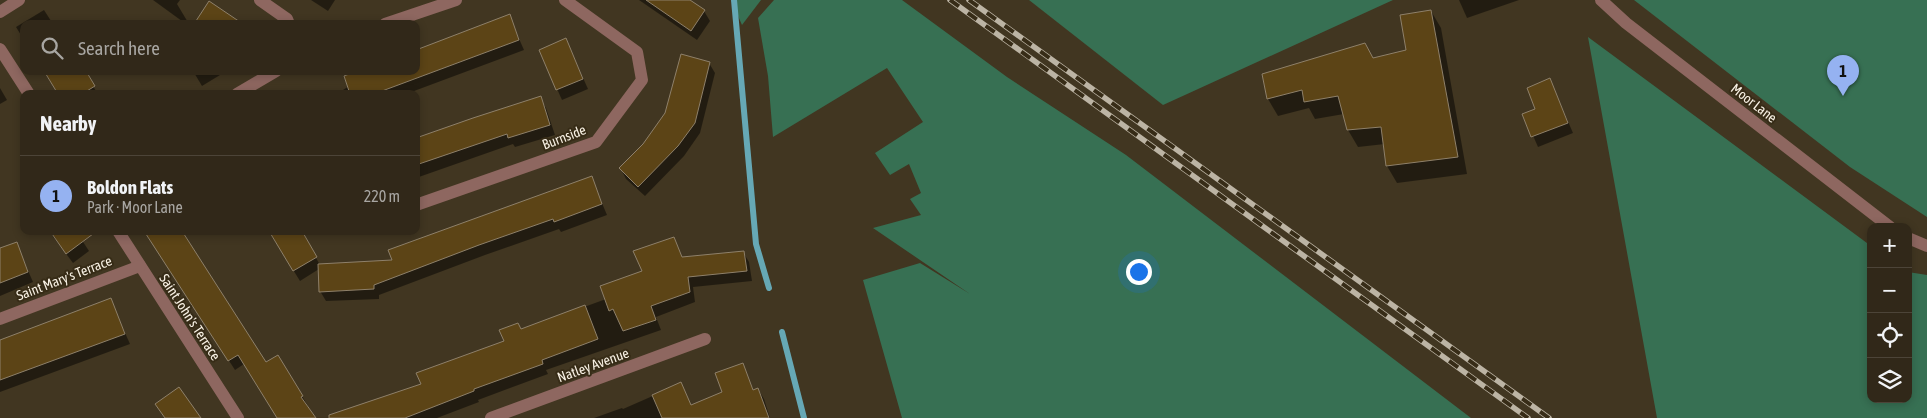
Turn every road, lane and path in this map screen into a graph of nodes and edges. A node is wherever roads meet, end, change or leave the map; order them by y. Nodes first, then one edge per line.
1 (19, 0) edge
2 (260, 0) edge
3 (456, 0) edge
4 (566, 0) edge
5 (1601, 0) edge
6 (0, 12) edge
7 (287, 20) edge
8 (397, 20) edge
9 (0, 49) edge
10 (272, 75) edge
11 (257, 88) edge
12 (26, 90) edge
13 (420, 205) edge
14 (1885, 223) edge
15 (121, 235) edge
16 (1912, 240) edge
17 (1927, 246) edge
18 (140, 266) junction
19 (0, 319) edge
20 (705, 339) dead end
21 (238, 418) edge
22 (491, 418) edge

1 - 6 street
2 - 7 street
3 - 8 street
4 - 13 street, Burnside
5 - 14 street, Moor Lane
9 - 12 street
10 - 11 street
15 - 18 street, Saint John's Terrace
16 - 17 street
18 - 19 street, Saint Mary's Terrace
18 - 21 street, Saint John's Terrace
20 - 22 street, Natley Avenue

